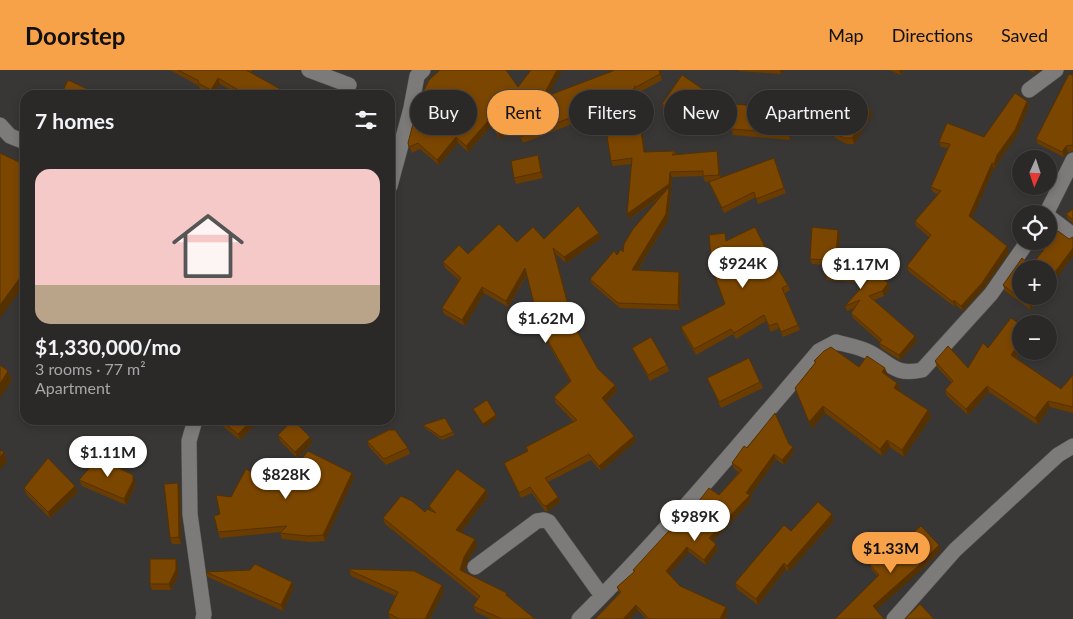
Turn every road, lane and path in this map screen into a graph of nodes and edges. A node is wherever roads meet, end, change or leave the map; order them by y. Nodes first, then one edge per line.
1 (309, 70) edge
2 (423, 70) edge
3 (1056, 70) edge
4 (349, 86) dead end
5 (1029, 90) dead end
6 (0, 125) edge
7 (20, 140) edge
8 (1073, 160) edge
9 (395, 167) edge
10 (1050, 205) edge
11 (1057, 224) edge
12 (1073, 236) edge
13 (1022, 250) edge
14 (194, 425) edge
15 (1073, 446) edge
16 (475, 567) dead end
17 (602, 596) junction
18 (203, 619) edge
19 (579, 619) edge
20 (894, 619) edge

1 - 4 street
2 - 9 street
3 - 5 street
6 - 7 street
8 - 10 street
11 - 12 street
13 - 17 street
14 - 18 street
15 - 20 street
16 - 17 street
17 - 19 street

